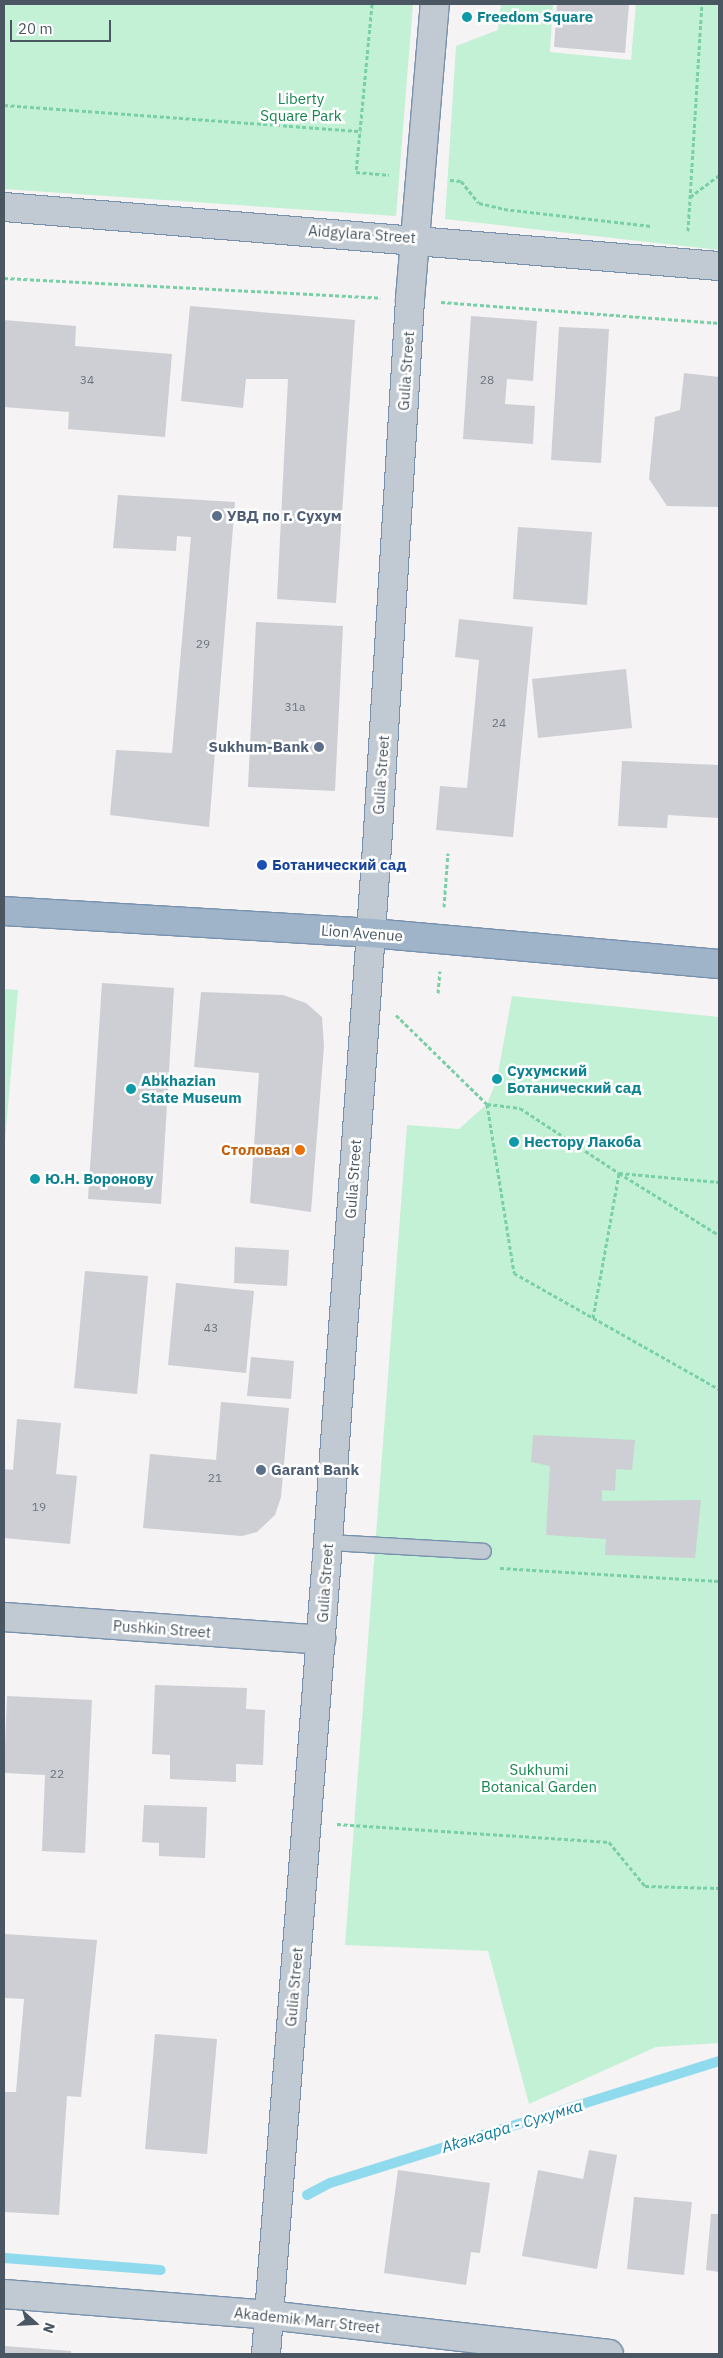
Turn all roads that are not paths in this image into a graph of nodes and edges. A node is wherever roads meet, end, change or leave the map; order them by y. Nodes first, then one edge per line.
1 (435, 4) edge
2 (4, 207) edge
3 (416, 238) junction
4 (719, 266) edge
5 (4, 911) edge
6 (371, 933) junction
7 (719, 964) edge
8 (328, 1542) junction
9 (482, 1551) dead end
10 (4, 1617) edge
11 (320, 1640) junction
12 (4, 2294) edge
13 (268, 2314) junction
14 (266, 2354) edge
15 (609, 2354) edge

1 - 3 street, Gulia Street
2 - 3 street, Aidgylara Street
3 - 4 street, Aidgylara Street
3 - 6 street, Gulia Street
5 - 6 highway, Lion Avenue
6 - 7 highway, Lion Avenue
6 - 8 street, Gulia Street
8 - 9 lane
8 - 11 street, Gulia Street
10 - 11 street, Pushkin Street
11 - 13 street, Gulia Street
12 - 13 street, Akademik Marr Street
13 - 14 street, Gulia Street
13 - 15 street, Akademik Marr Street

